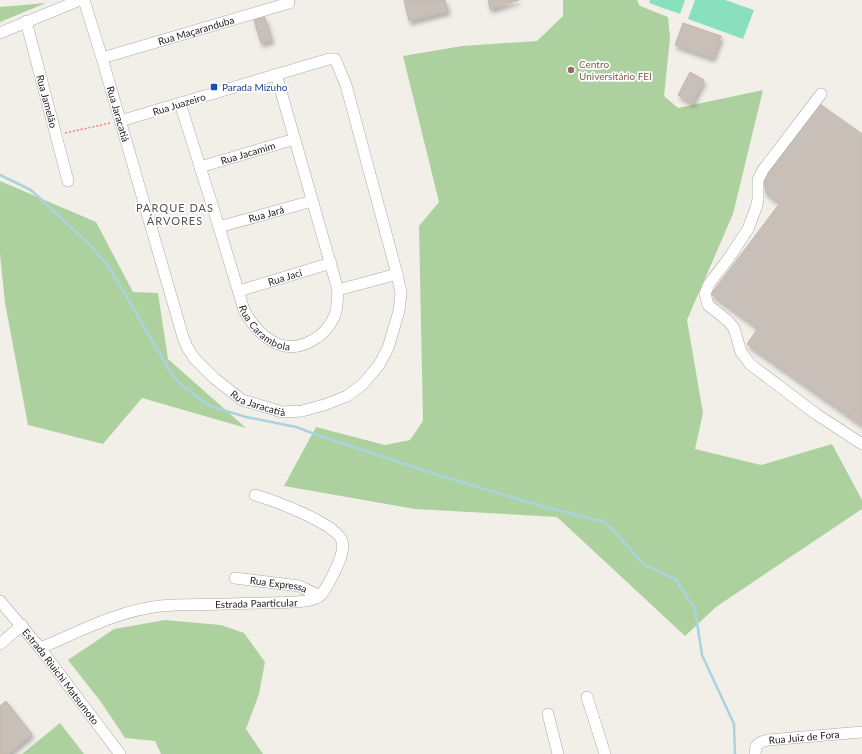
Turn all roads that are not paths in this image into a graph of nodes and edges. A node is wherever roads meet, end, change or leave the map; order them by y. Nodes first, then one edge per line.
1 (79, 0) edge
2 (289, 3) dead end
3 (26, 21) junction
4 (0, 33) edge
5 (102, 58) junction
6 (333, 60) joint
7 (276, 74) junction
8 (821, 94) dead end
9 (180, 103) junction
10 (120, 121) junction
11 (295, 139) junction
12 (200, 166) junction
13 (68, 181) dead end
14 (312, 201) junction
15 (220, 227) junction
16 (331, 263) junction
17 (397, 274) junction
18 (338, 290) junction
19 (239, 291) junction
20 (862, 444) edge
21 (255, 495) dead end
22 (235, 578) dead end
23 (320, 596) junction
24 (0, 600) edge
25 (22, 625) junction
26 (0, 644) edge
27 (40, 648) junction
28 (587, 697) dead end
29 (548, 714) dead end
30 (862, 732) edge
31 (120, 754) edge
32 (558, 754) edge
33 (605, 754) edge
34 (756, 754) edge

1 - 3 street
1 - 5 street, Rua Jaracatiá
2 - 5 street, Rua Maçaranduba
3 - 4 street
3 - 13 street, Rua Jamelão
5 - 10 street, Rua Jaracatiá
6 - 7 street, Rua Juazeiro
6 - 17 street, Rua Jaracatiá
7 - 9 street, Rua Juazeiro
7 - 11 street, Rua Carambola
8 - 20 street
9 - 10 street, Rua Juazeiro
9 - 12 street, Rua Carambola
10 - 17 street, Rua Jaracatiá
11 - 12 street, Rua Jacamim
11 - 14 street, Rua Carambola
12 - 15 street, Rua Carambola
14 - 15 street, Rua Jará
14 - 16 street, Rua Carambola
15 - 19 street, Rua Carambola
16 - 18 street, Rua Carambola
16 - 19 street, Rua Jaci
17 - 18 street
18 - 19 street, Rua Carambola
21 - 23 street
22 - 23 street, Rua Expressa
23 - 27 street, Estrada Paarticular
24 - 25 street, Estrada Riuichi Matsumoto
25 - 26 street
25 - 27 street, Estrada Riuichi Matsumoto
27 - 31 street, Estrada Riuichi Matsumoto
28 - 33 street
29 - 32 street
30 - 34 street, Rua Juiz de Fora

